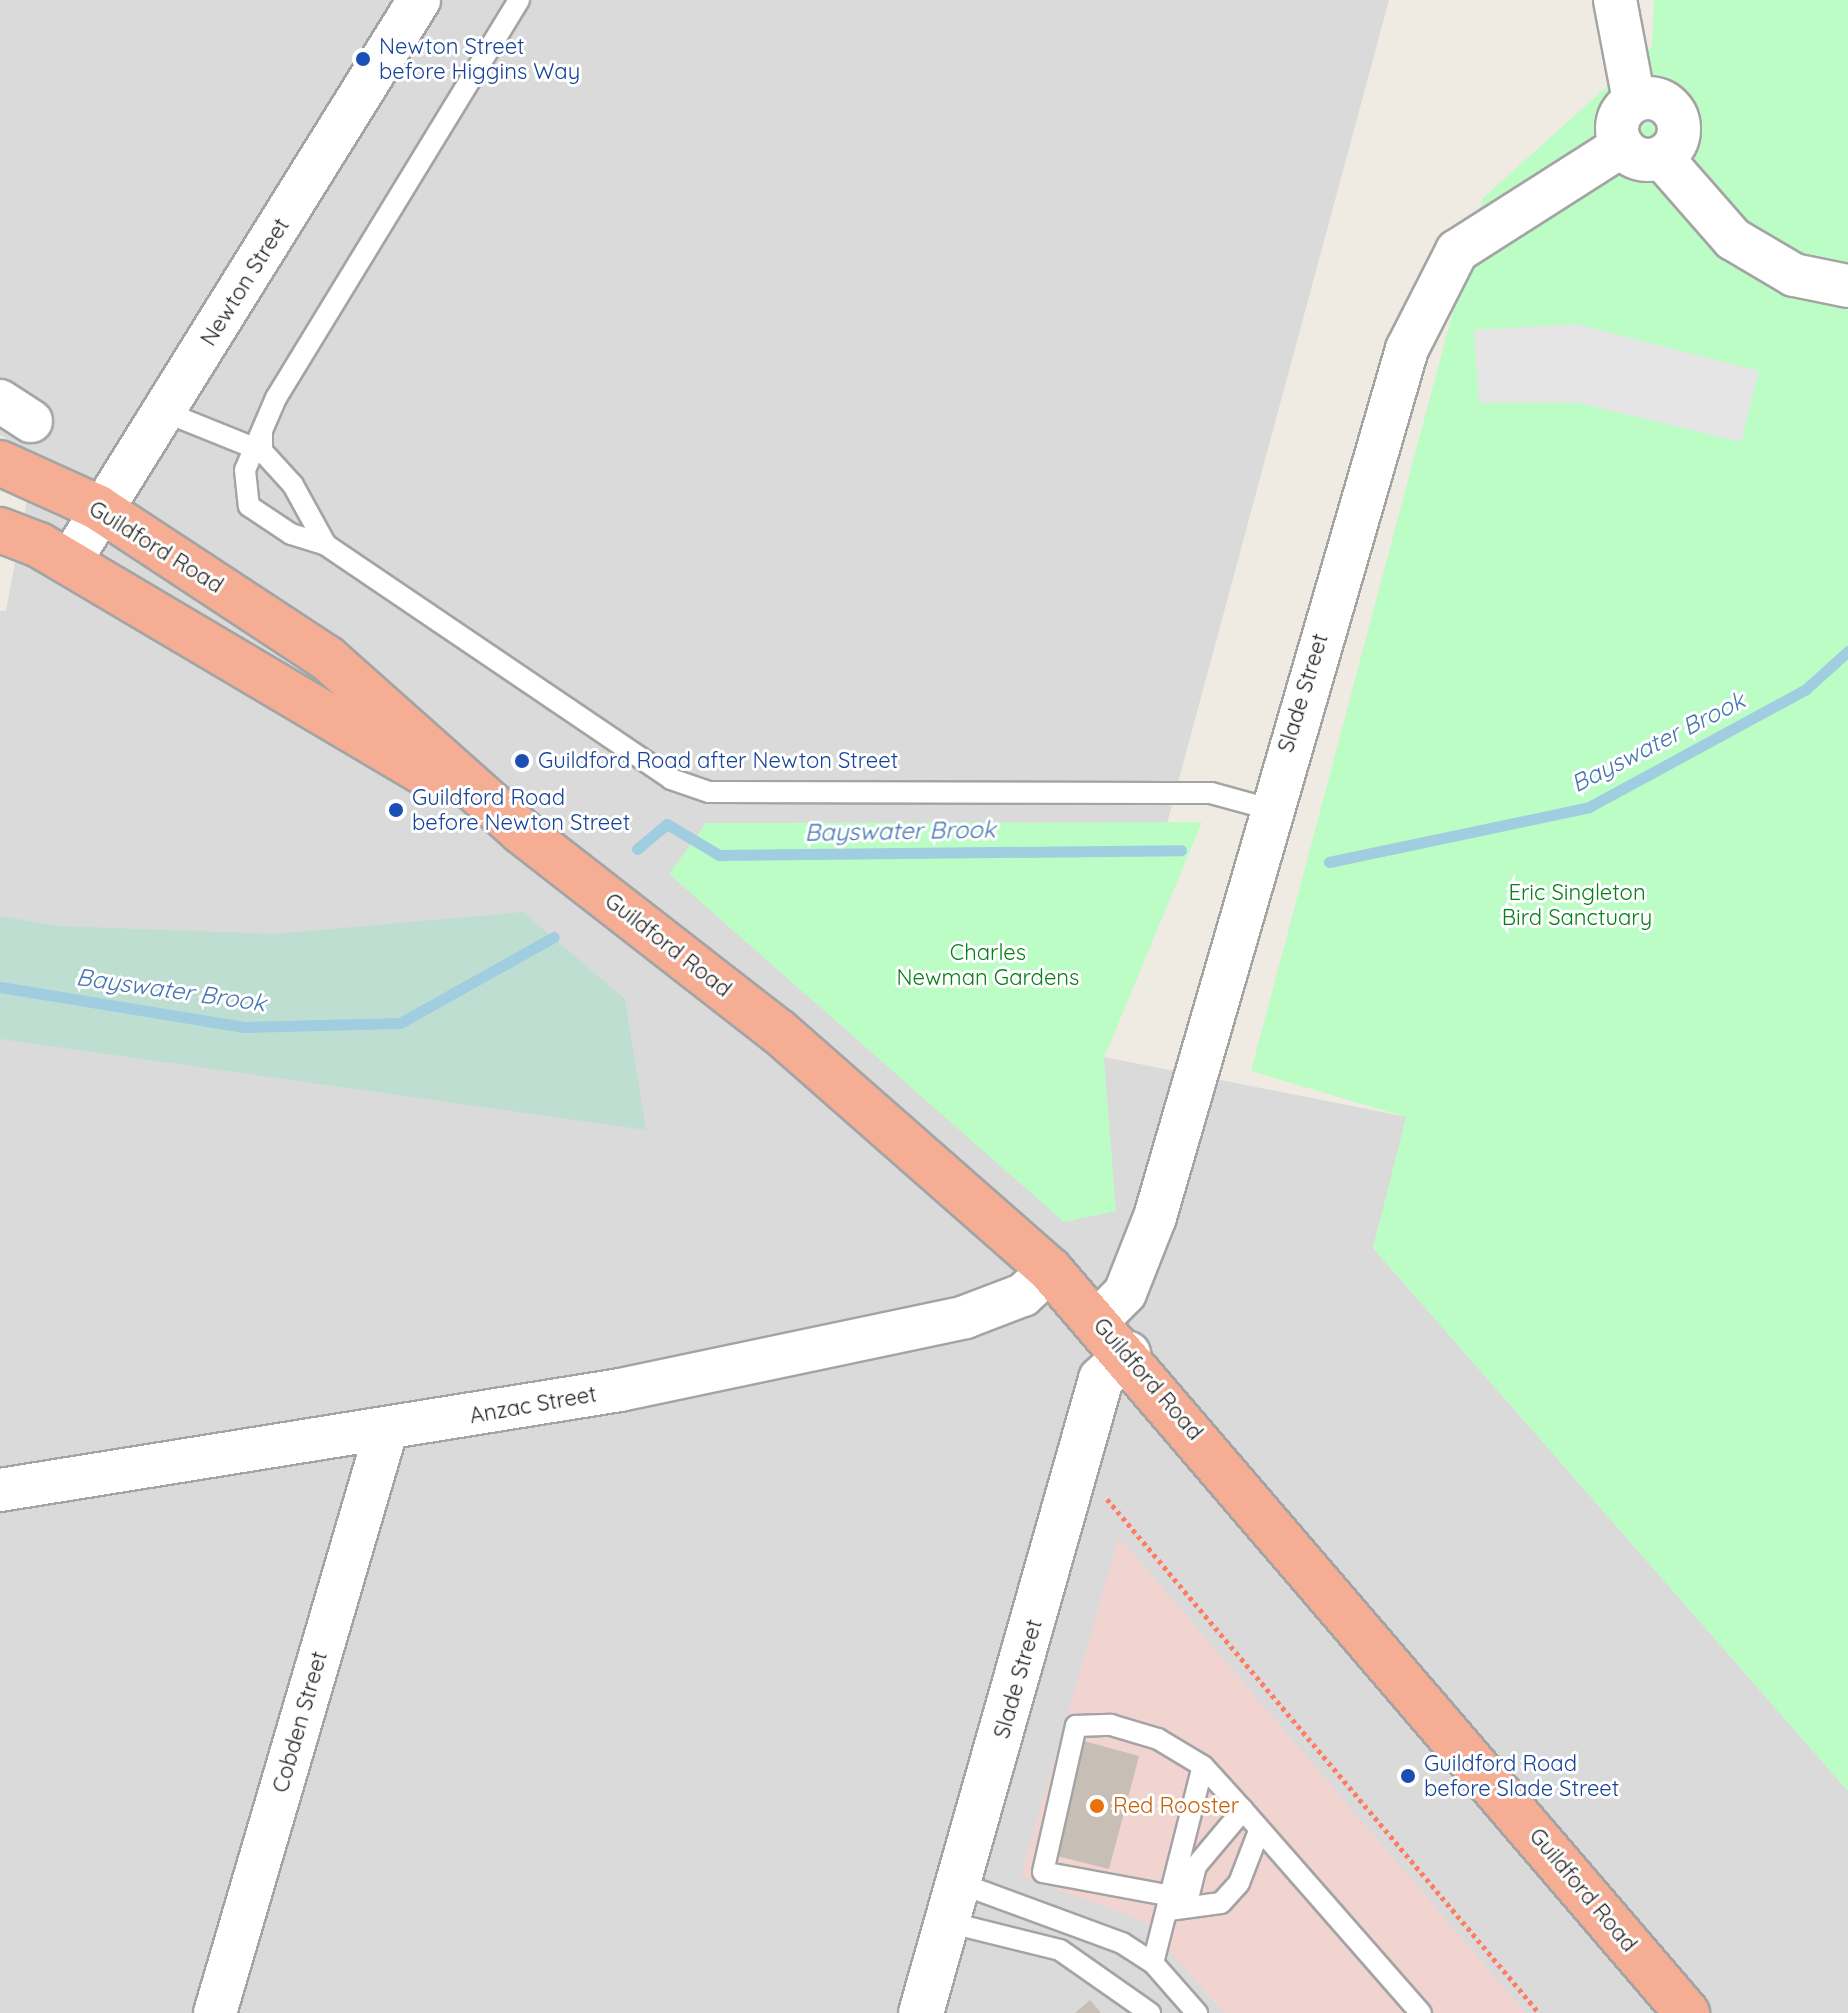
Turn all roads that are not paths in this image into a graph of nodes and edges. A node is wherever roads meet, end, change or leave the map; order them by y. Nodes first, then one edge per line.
1 (419, 0) edge
2 (519, 0) edge
3 (1615, 0) edge
4 (1634, 101) junction
5 (1622, 146) junction
6 (1662, 158) junction
7 (1848, 286) edge
8 (165, 412) junction
9 (259, 442) junction
10 (0, 463) edge
11 (97, 507) junction
12 (0, 530) edge
13 (326, 545) junction
14 (69, 563) junction
15 (1269, 809) junction
16 (522, 832) junction
17 (1050, 1270) junction
18 (1098, 1320) junction
19 (1128, 1354) junction
20 (386, 1431) junction
21 (0, 1490) edge
22 (1203, 1766) junction
23 (1243, 1810) junction
24 (1259, 1831) junction
25 (953, 1902) junction
26 (1166, 1904) junction
27 (1153, 1963) junction
28 (1669, 2007) edge
29 (215, 2013) edge
30 (921, 2013) edge
31 (1150, 2013) edge
32 (1197, 2013) edge
33 (1421, 2013) edge

1 - 8 street, Newton Street
2 - 9 lane
3 - 4 street
4 - 5 street
4 - 6 street
5 - 6 street
5 - 15 street, Slade Street
6 - 7 street
8 - 9 lane
8 - 11 street, Newton Street
9 - 13 lane
9 - 13 lane
10 - 11 highway, Guildford Road
11 - 14 street, Newton Street
11 - 16 highway, Guildford Road
12 - 14 highway, Guildford Road
13 - 15 lane
14 - 16 highway, Guildford Road
15 - 18 street, Slade Street
16 - 17 highway, Guildford Road
17 - 18 highway, Guildford Road
17 - 20 street, Anzac Street
18 - 19 highway, Guildford Road
19 - 25 street, Slade Street
19 - 28 highway, Guildford Road
20 - 21 street, Anzac Street
20 - 29 street, Cobden Street
22 - 23 lane
22 - 26 lane
22 - 26 lane
23 - 24 lane
23 - 26 lane
24 - 26 lane
24 - 33 lane
25 - 27 lane
25 - 30 street, Slade Street
25 - 31 lane
26 - 27 lane
27 - 32 lane

